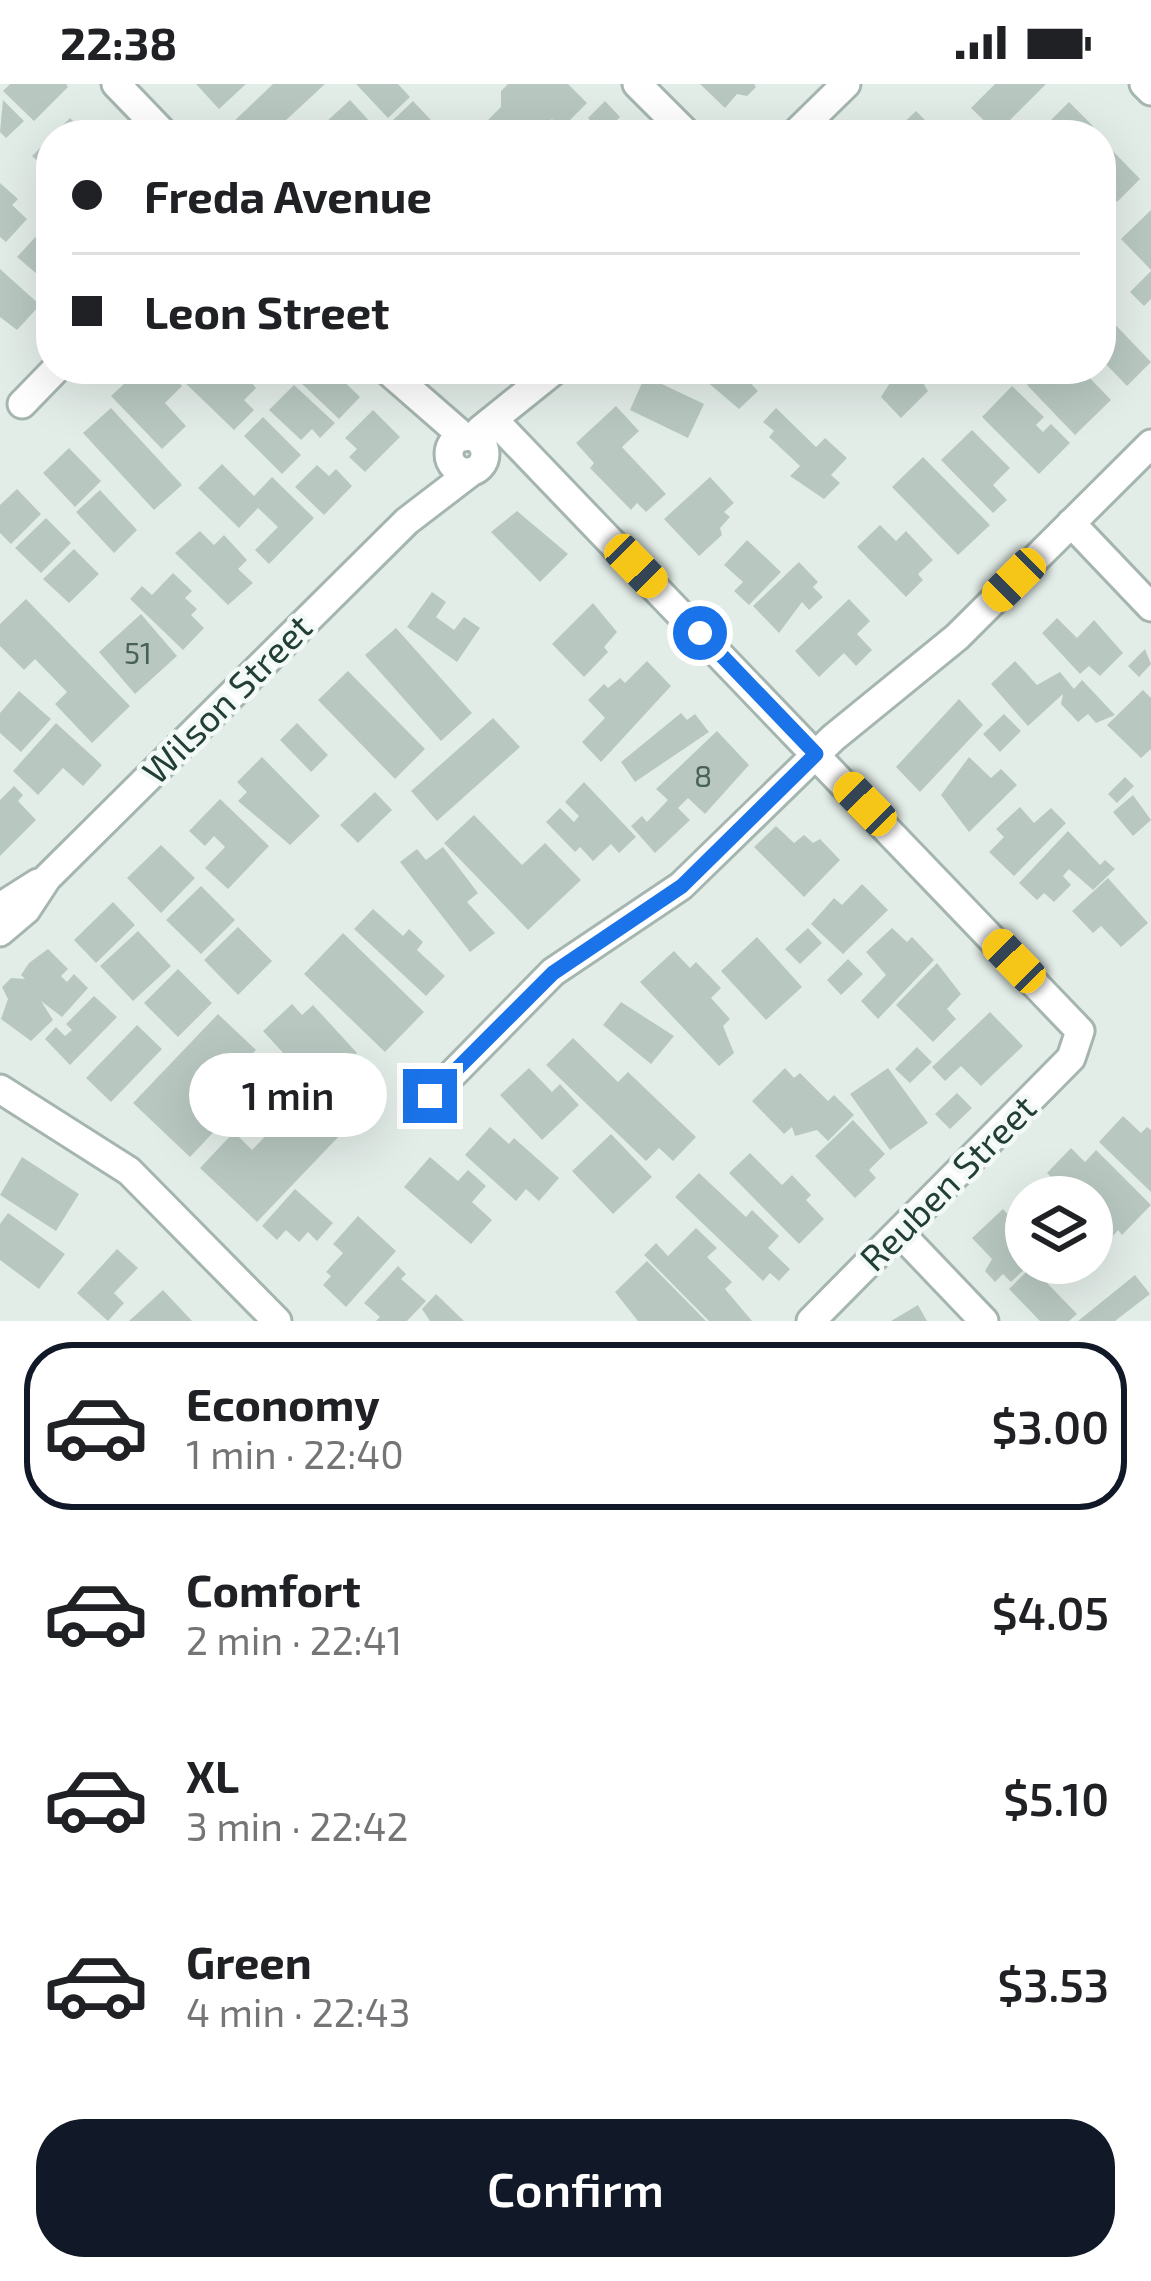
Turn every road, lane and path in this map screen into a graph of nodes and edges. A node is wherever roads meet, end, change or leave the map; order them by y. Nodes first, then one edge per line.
1 (116, 84) edge
2 (637, 84) edge
3 (846, 84) edge
4 (1144, 84) edge
5 (1151, 91) edge
6 (151, 120) edge
7 (673, 120) edge
8 (809, 120) edge
9 (41, 384) edge
10 (401, 384) edge
11 (540, 384) edge
12 (22, 404) dead end
13 (499, 426) junction
14 (1151, 444) edge
15 (465, 452) junction
16 (1071, 523) junction
17 (1151, 607) edge
18 (816, 754) junction
19 (47, 878) junction
20 (0, 907) edge
21 (0, 932) edge
22 (0, 1089) edge
23 (430, 1096) dead end
24 (899, 1232) junction
25 (277, 1321) edge
26 (811, 1321) edge
27 (984, 1321) edge

1 - 6 street
2 - 7 street
3 - 8 street
4 - 5 street
9 - 12 street
10 - 15 street
11 - 13 street, Wilson Street
13 - 15 street, Wilson Street
13 - 18 street
14 - 16 street
15 - 19 street, Wilson Street
16 - 17 street
16 - 18 street
18 - 23 street
18 - 24 street, Reuben Street
19 - 20 street, Wilson Street
19 - 21 street, Wilson Street
22 - 25 street
24 - 26 street, Reuben Street
24 - 27 street

